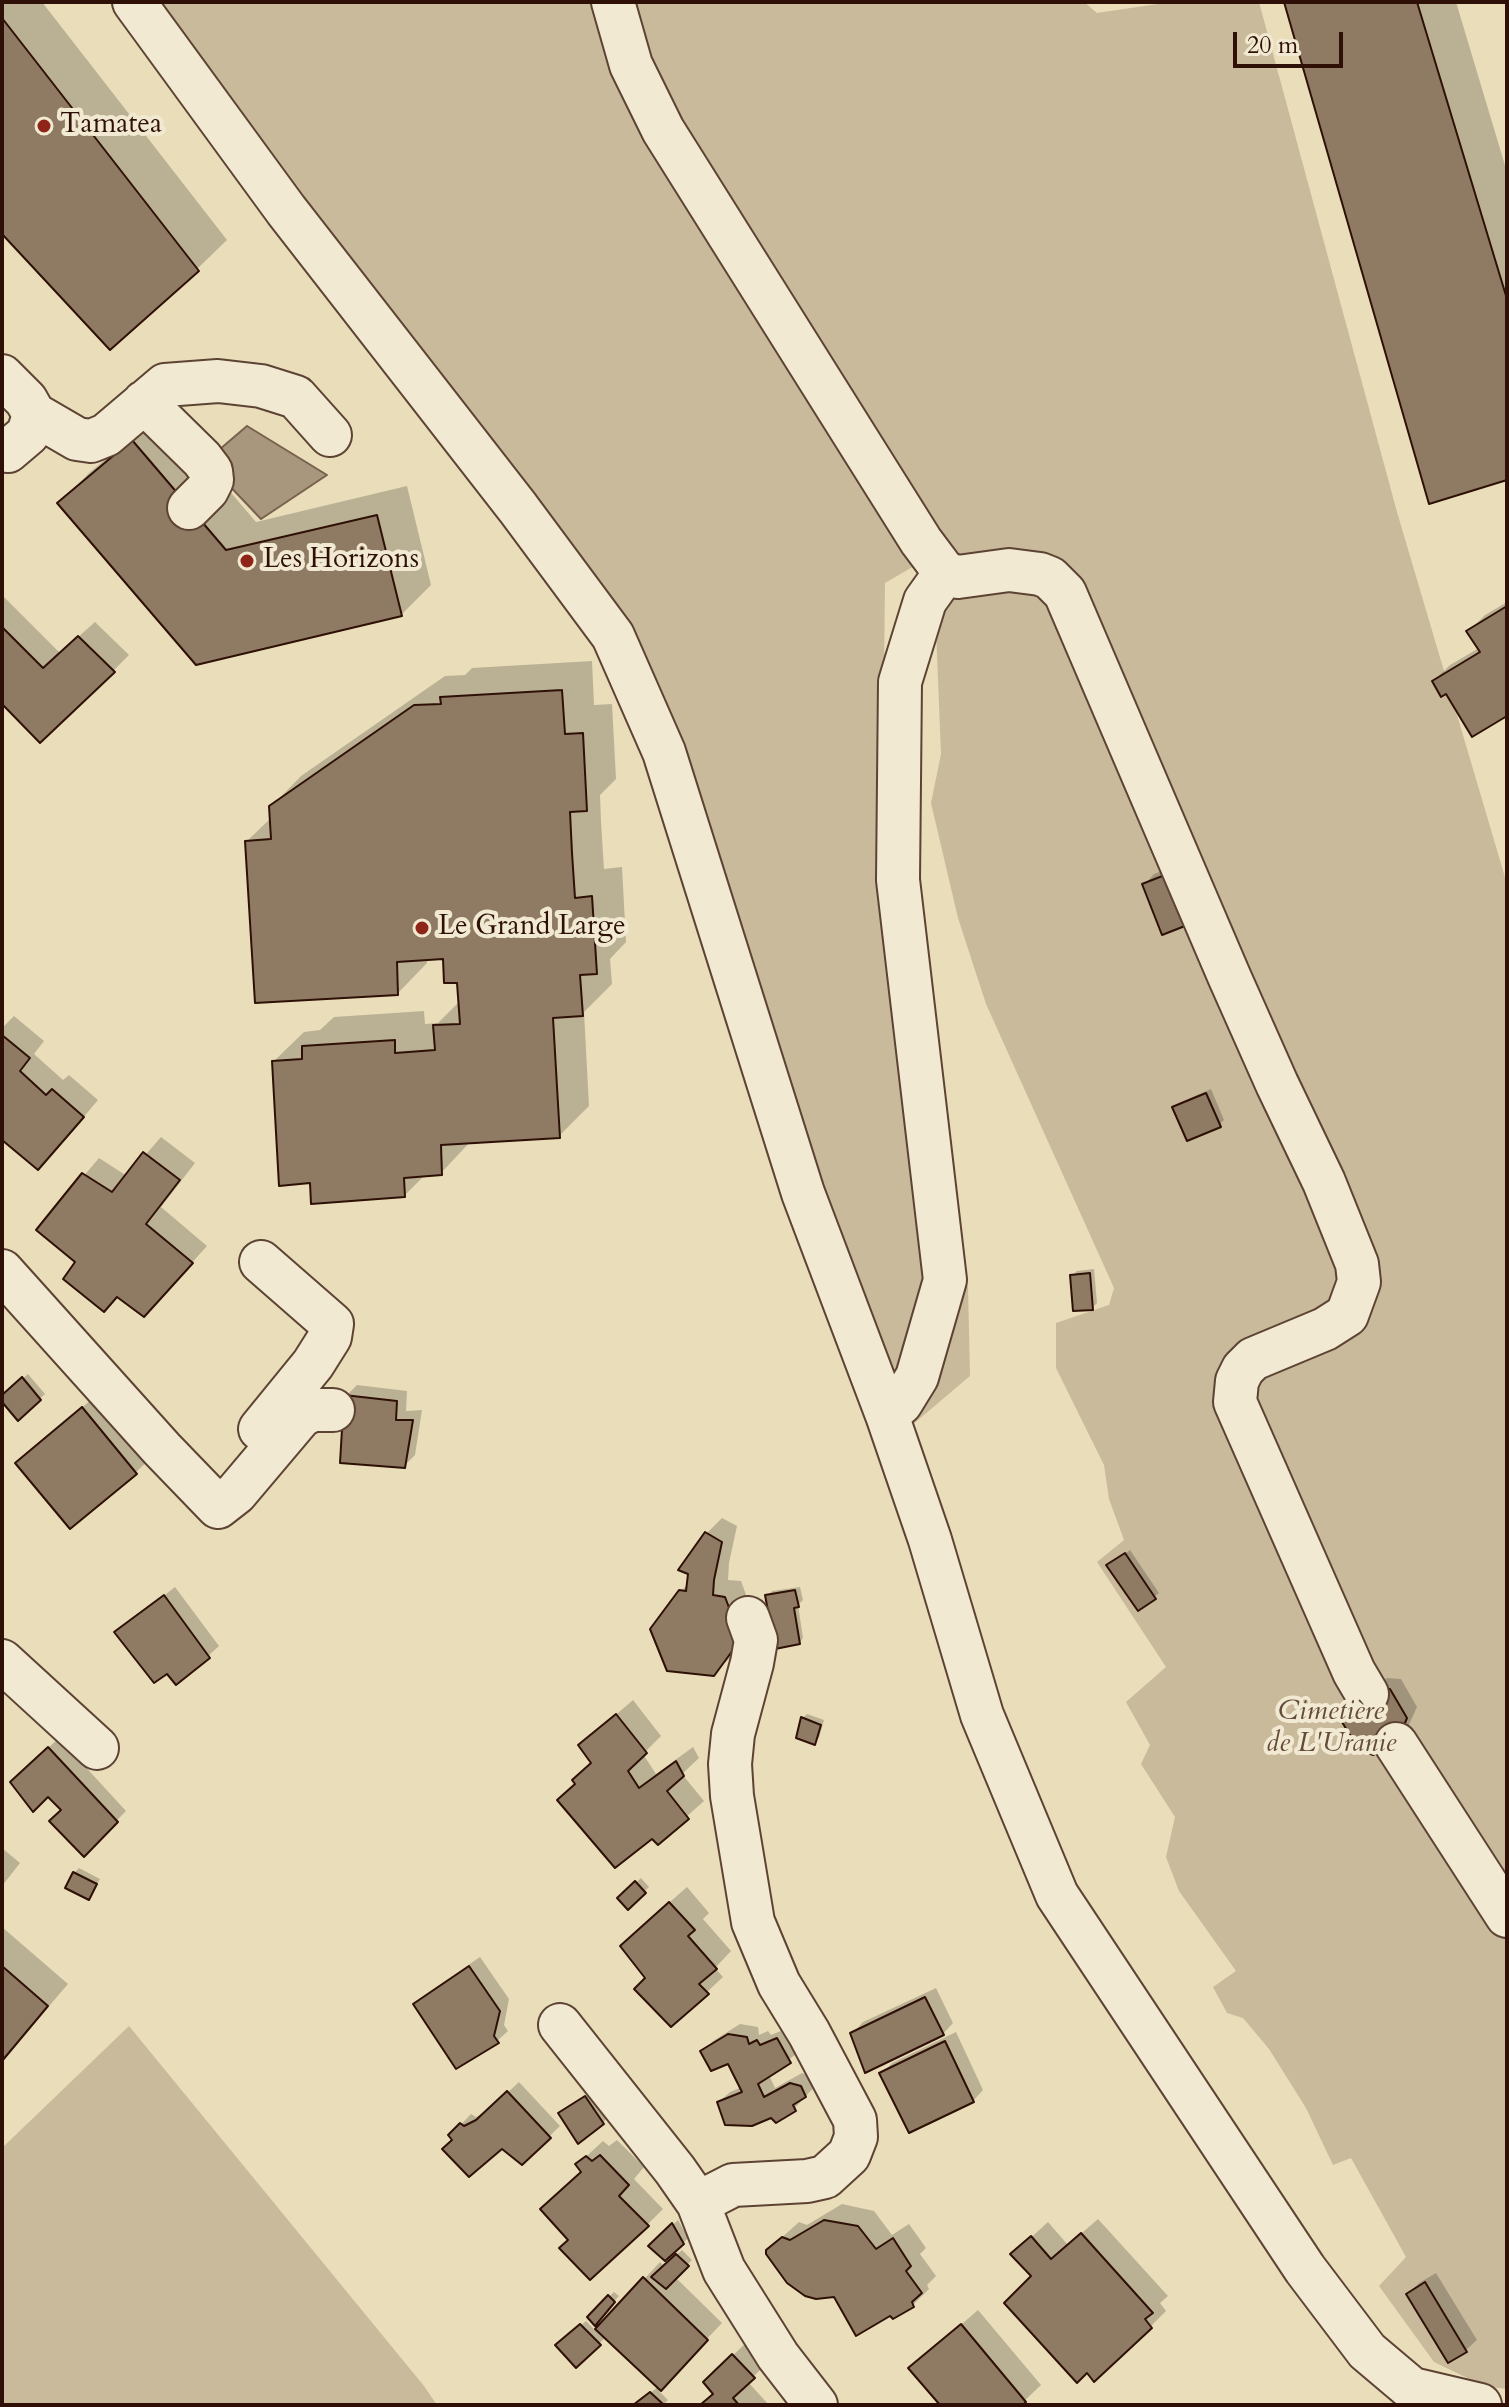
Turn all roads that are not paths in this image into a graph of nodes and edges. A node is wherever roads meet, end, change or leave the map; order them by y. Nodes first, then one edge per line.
1 (134, 2) edge
2 (613, 2) edge
3 (2, 376) edge
4 (144, 402) junction
5 (34, 414) junction
6 (330, 435) dead end
7 (2, 450) edge
8 (189, 508) dead end
9 (945, 573) junction
10 (261, 1262) dead end
11 (2, 1271) edge
12 (333, 1410) dead end
13 (887, 1415) junction
14 (199, 1487) junction
15 (748, 1618) dead end
16 (2, 1661) edge
17 (1367, 1694) dead end
18 (1396, 1744) dead end
19 (97, 1748) dead end
20 (1507, 1916) edge
21 (560, 2025) dead end
22 (698, 2203) junction
23 (816, 2405) edge
24 (1480, 2405) edge

1 - 13 street
2 - 9 street
3 - 5 street
4 - 5 street
4 - 6 street
4 - 8 street
5 - 7 street
9 - 13 street
9 - 17 street
10 - 14 street
11 - 14 street
12 - 14 street
13 - 24 street
15 - 22 street
16 - 19 street
18 - 20 street
21 - 22 street
22 - 23 street

